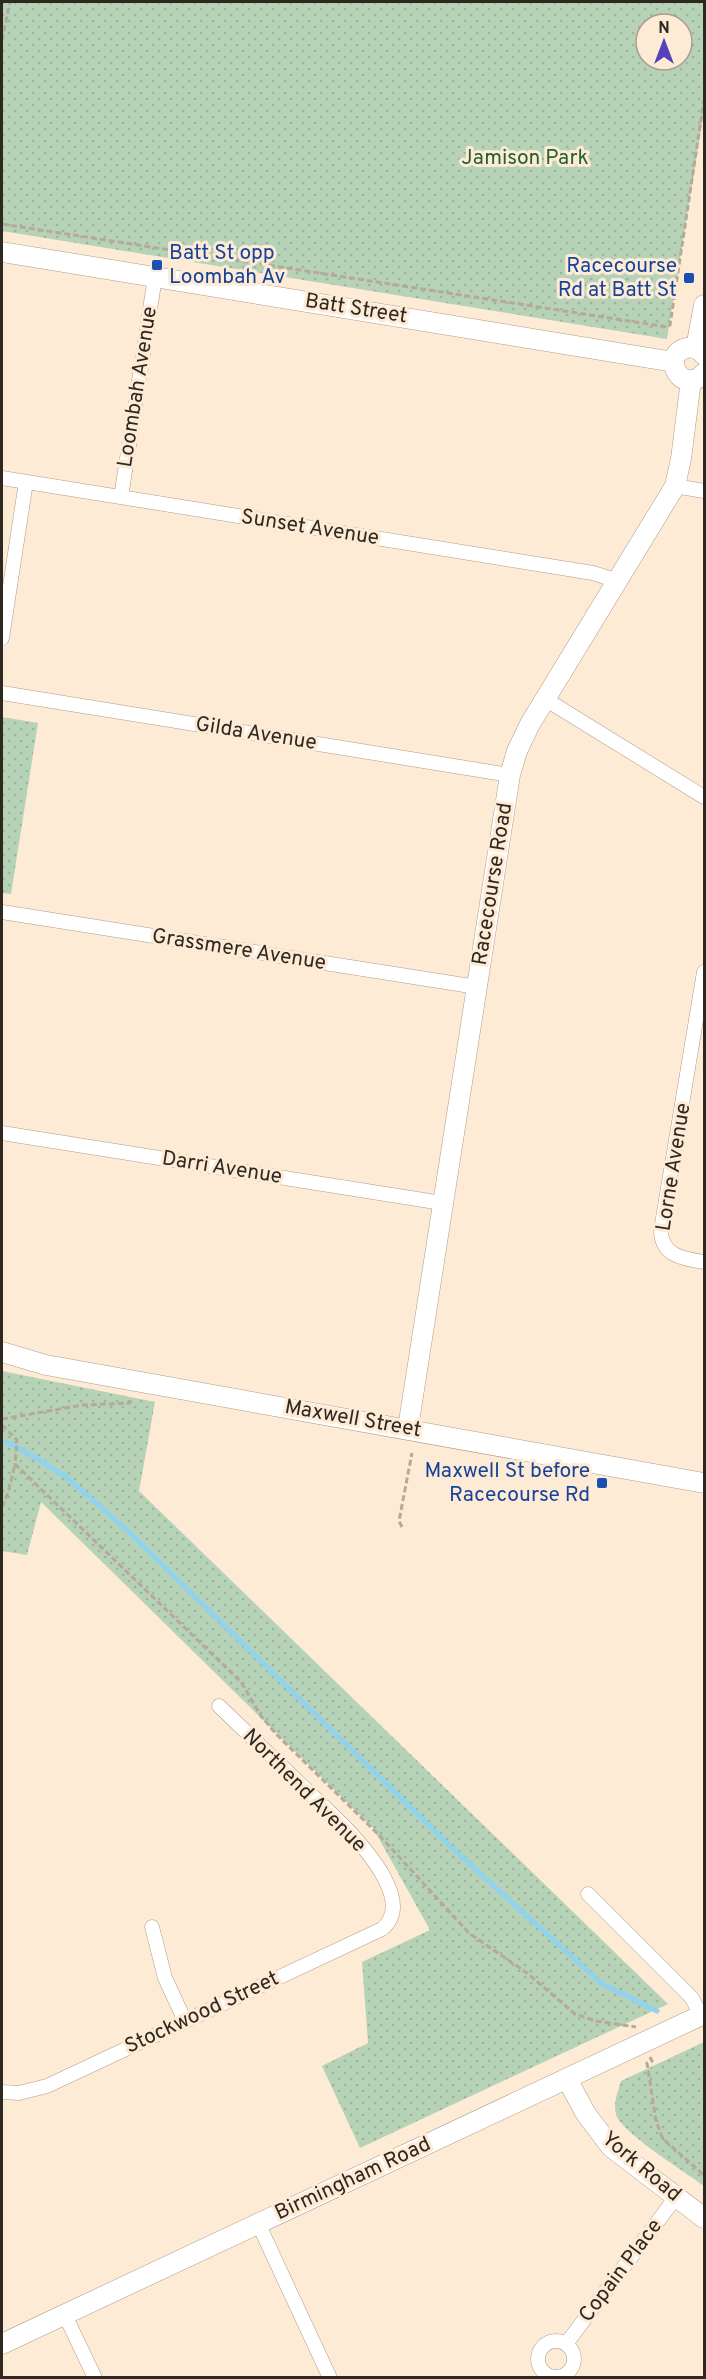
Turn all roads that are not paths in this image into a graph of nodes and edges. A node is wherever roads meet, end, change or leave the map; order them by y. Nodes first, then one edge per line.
1 (2, 252) edge
2 (155, 276) junction
3 (705, 305) edge
4 (700, 352) edge
5 (674, 362) junction
6 (698, 376) edge
7 (2, 478) edge
8 (26, 482) junction
9 (675, 486) junction
10 (705, 490) edge
11 (121, 497) junction
12 (618, 581) junction
13 (2, 638) edge
14 (2, 693) edge
15 (545, 699) junction
16 (510, 775) junction
17 (705, 797) edge
18 (2, 912) edge
19 (705, 972) edge
20 (477, 987) junction
21 (700, 1036) edge
22 (2, 1133) edge
23 (442, 1203) junction
24 (705, 1262) edge
25 (2, 1352) edge
26 (408, 1428) junction
27 (705, 1483) edge
28 (219, 1706) dead end
29 (588, 1894) dead end
30 (393, 1914) joint
31 (152, 1928) dead end
32 (703, 2015) edge
33 (184, 2021) junction
34 (567, 2079) junction
35 (2, 2092) edge
36 (676, 2197) junction
37 (705, 2218) edge
38 (258, 2223) junction
39 (65, 2315) junction
40 (2, 2344) edge
41 (566, 2344) dead end
42 (95, 2378) edge
43 (330, 2378) edge

1 - 2 street, Batt Street
2 - 5 street, Batt Street
2 - 11 street, Loombah Avenue
3 - 4 street
4 - 5 street
5 - 6 street
6 - 9 street, Racecourse Road
7 - 8 street, Sunset Avenue
8 - 11 street, Sunset Avenue
8 - 13 street
9 - 10 street
9 - 12 street, Racecourse Road
11 - 12 street, Sunset Avenue
12 - 15 street, Racecourse Road
14 - 16 street, Gilda Avenue
15 - 16 street, Racecourse Road
15 - 17 street
16 - 20 street, Racecourse Road
18 - 20 street, Grassmere Avenue
19 - 21 street, Lorne Avenue
20 - 23 street, Racecourse Road
21 - 24 street, Lorne Avenue
22 - 23 street, Darri Avenue
23 - 26 street, Racecourse Road
25 - 26 street, Maxwell Street
26 - 27 street, Maxwell Street
28 - 30 street, Northend Avenue
29 - 32 street
30 - 33 street, Stockwood Street
31 - 33 street
32 - 34 street, Birmingham Road
33 - 35 street, Stockwood Street
34 - 36 street, York Road
34 - 38 street, Birmingham Road
36 - 37 street, York Road
36 - 41 street, Copain Place
38 - 39 street, Birmingham Road
38 - 43 street
39 - 40 street, Birmingham Road
39 - 42 street

